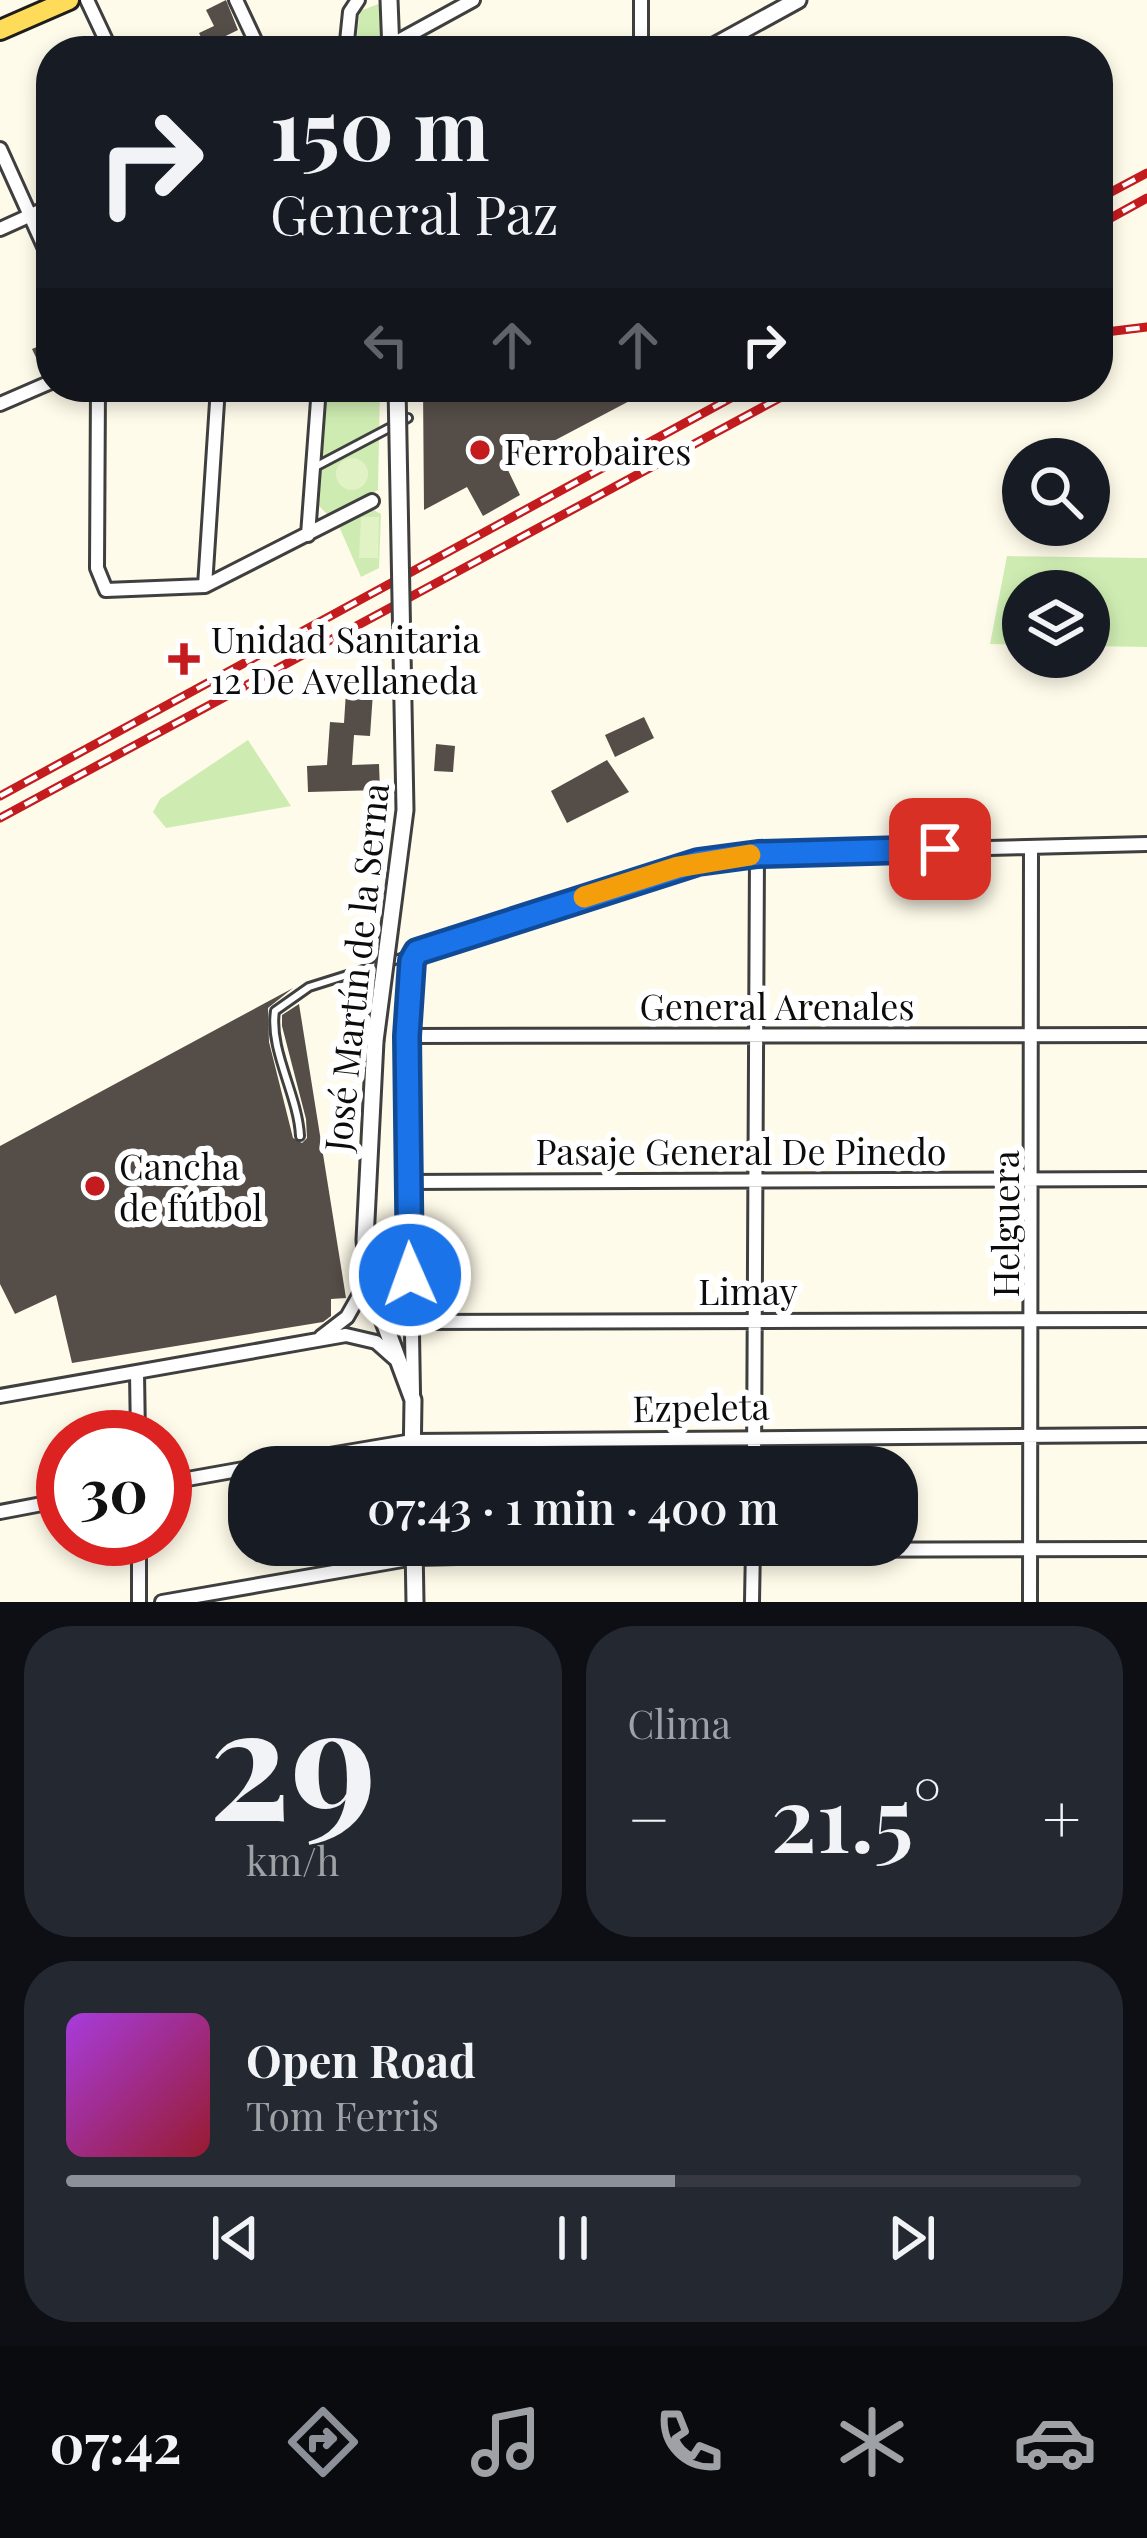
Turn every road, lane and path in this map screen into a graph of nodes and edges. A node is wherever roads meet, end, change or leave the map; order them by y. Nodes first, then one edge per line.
1 (69, 0) edge
2 (88, 0) edge
3 (236, 0) edge
4 (358, 0) edge
5 (388, 0) edge
6 (473, 0) edge
7 (641, 0) edge
8 (798, 0) edge
9 (0, 31) edge
10 (104, 36) edge
11 (253, 36) edge
12 (348, 36) edge
13 (387, 36) edge
14 (410, 36) edge
15 (641, 36) edge
16 (732, 36) edge
17 (0, 149) edge
18 (36, 214) edge
19 (31, 216) junction
20 (36, 228) edge
21 (0, 230) edge
22 (36, 388) edge
23 (98, 402) edge
24 (217, 402) edge
25 (319, 402) edge
26 (397, 402) edge
27 (0, 404) edge
28 (408, 418) dead end
29 (313, 467) junction
30 (372, 501) dead end
31 (308, 535) junction
32 (205, 586) junction
33 (1147, 844) edge
34 (1030, 847) junction
35 (758, 854) junction
36 (417, 952) junction
37 (1032, 1034) junction
38 (1147, 1035) edge
39 (407, 1036) junction
40 (759, 1036) junction
41 (300, 1136) dead end
42 (1034, 1178) junction
43 (1147, 1179) edge
44 (758, 1181) junction
45 (407, 1182) junction
46 (368, 1279) junction
47 (756, 1320) junction
48 (1034, 1320) junction
49 (1147, 1320) edge
50 (412, 1322) junction
51 (316, 1340) junction
52 (403, 1367) junction
53 (137, 1373) junction
54 (0, 1396) edge
55 (413, 1400) junction
56 (138, 1410) edge
57 (754, 1435) junction
58 (1147, 1435) edge
59 (1030, 1436) junction
60 (412, 1441) junction
61 (383, 1446) edge
62 (412, 1446) edge
63 (754, 1446) edge
64 (228, 1472) edge
65 (192, 1478) edge
66 (36, 1506) edge
67 (0, 1512) edge
68 (918, 1549) edge
69 (1031, 1550) junction
70 (1147, 1550) edge
71 (139, 1566) edge
72 (340, 1566) edge
73 (414, 1566) edge
74 (753, 1566) edge
75 (139, 1602) edge
76 (162, 1602) edge
77 (415, 1602) edge
78 (752, 1602) edge
79 (1030, 1602) edge

1 - 9 main road
2 - 10 street
3 - 11 street
4 - 12 street
5 - 13 street
6 - 14 street
7 - 15 street
8 - 16 street
17 - 19 street
18 - 19 street
19 - 20 street
19 - 21 street
22 - 27 street
23 - 32 street
24 - 32 street
25 - 29 street
26 - 46 street, José Martín de la Serna, bridge
28 - 29 lane
29 - 31 street
30 - 31 street
31 - 32 street
33 - 34 street
34 - 35 street
34 - 37 street, Helguera
35 - 36 street
35 - 40 street
36 - 39 street, José Martín de la Serna
36 - 41 lane
37 - 38 street, General Arenales
37 - 40 street, General Arenales
37 - 42 street, Helguera
39 - 40 street, General Arenales
39 - 45 street, José Martín de la Serna
40 - 44 street
42 - 43 street, Pasaje General De Pinedo
42 - 44 street, Pasaje General De Pinedo
42 - 48 street, Helguera
44 - 45 street, Pasaje General De Pinedo
44 - 47 street
45 - 50 street, José Martín de la Serna
46 - 50 street
46 - 51 street
46 - 52 street, José Martín de la Serna
47 - 48 street, Limay
47 - 50 street, Limay
47 - 57 street
48 - 49 street, Limay
48 - 59 street, Helguera
50 - 55 street, José Martín de la Serna
51 - 52 street
51 - 53 street
52 - 55 street, José Martín de la Serna
53 - 54 street
53 - 56 street
55 - 60 street, José Martín de la Serna
57 - 59 street, Ezpeleta
57 - 60 street, Ezpeleta
57 - 63 street
58 - 59 street, Ezpeleta
59 - 69 street, Helguera
60 - 61 street, Ezpeleta
60 - 62 street, José Martín de la Serna
64 - 65 street, Ezpeleta
66 - 67 street
68 - 69 street
69 - 70 street
69 - 79 street, Helguera
71 - 75 street
72 - 76 street
73 - 77 street
74 - 78 street

